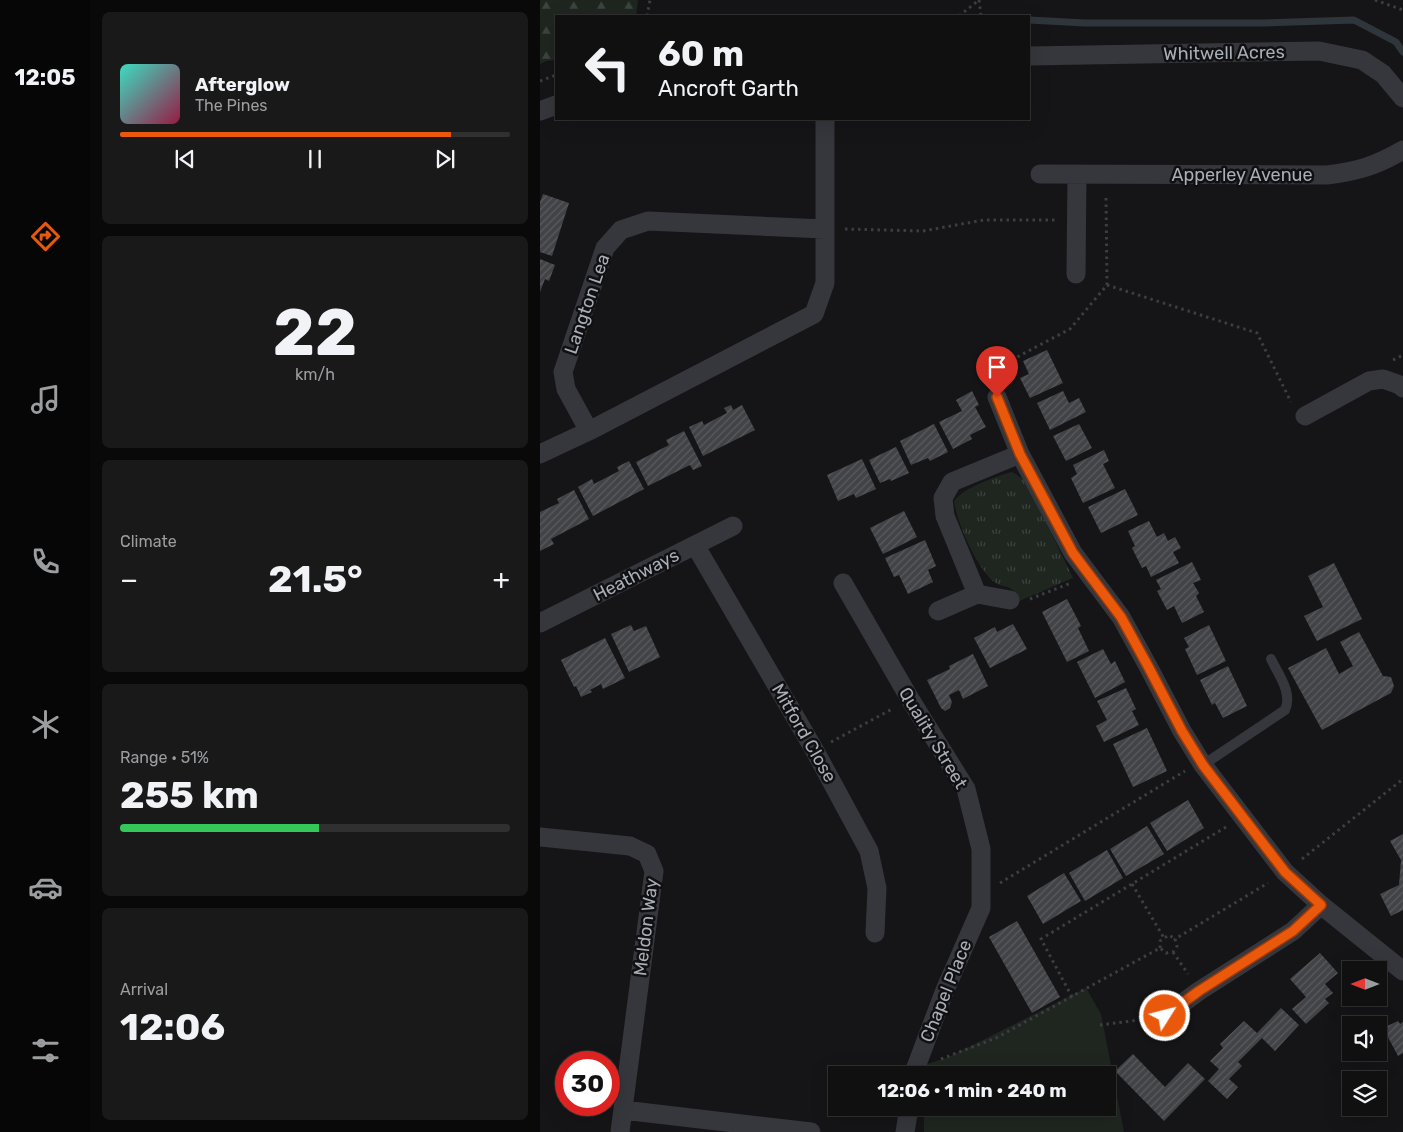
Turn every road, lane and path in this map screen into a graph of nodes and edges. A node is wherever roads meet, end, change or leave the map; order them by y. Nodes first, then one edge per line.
1 (650, 0) edge
2 (979, 0) edge
3 (1375, 0) edge
4 (1403, 10) edge
5 (647, 15) edge
6 (960, 15) edge
7 (981, 15) edge
8 (1030, 56) edge
9 (555, 75) edge
10 (540, 81) edge
11 (1403, 98) edge
12 (555, 105) edge
13 (540, 111) edge
14 (825, 120) edge
15 (1403, 150) edge
16 (1040, 174) dead end
17 (1076, 174) junction
18 (1076, 220) junction
19 (824, 229) junction
20 (1076, 274) dead end
21 (1107, 284) dead end
22 (1403, 388) edge
23 (997, 397) dead end
24 (1305, 416) joint
25 (589, 431) junction
26 (540, 454) edge
27 (1020, 454) junction
28 (733, 526) dead end
29 (695, 545) junction
30 (1090, 575) junction
31 (843, 582) dead end
32 (977, 594) junction
33 (1010, 600) joint
34 (938, 611) dead end
35 (540, 623) edge
36 (1271, 659) dead end
37 (910, 699) junction
38 (815, 751) junction
39 (1202, 764) junction
40 (1403, 779) edge
41 (1242, 817) junction
42 (540, 837) edge
43 (1285, 872) junction
44 (1132, 884) junction
45 (981, 901) junction
46 (1321, 905) junction
47 (875, 933) dead end
48 (1164, 938) junction
49 (1175, 939) junction
50 (1160, 948) junction
51 (1173, 952) junction
52 (1403, 971) edge
53 (1199, 991) junction
54 (1072, 997) junction
55 (1165, 1016) joint
56 (1100, 1025) dead end
57 (917, 1066) edge
58 (926, 1066) edge
59 (623, 1110) junction
60 (908, 1116) edge
61 (620, 1132) edge
62 (811, 1132) edge
63 (905, 1132) edge

1 - 5 path
2 - 6 path
2 - 7 path
3 - 4 path
8 - 11 street, Whitwell Acres
9 - 10 path
12 - 13 street
14 - 19 street
15 - 17 street, Apperley Avenue
16 - 17 street, Apperley Avenue
17 - 18 street
18 - 19 path
18 - 20 street
19 - 25 street
19 - 25 street, Langton Lea
21 - 24 path
22 - 24 street
23 - 27 street
25 - 26 street
27 - 30 street
27 - 32 street
28 - 29 street, Heathways
29 - 35 street, Heathways
29 - 38 street, Mitford Close
30 - 33 path
30 - 39 street
31 - 37 street, Quality Street
32 - 33 street
32 - 34 street
36 - 39 lane
37 - 38 path
37 - 45 street, Quality Street
38 - 47 street, Mitford Close
39 - 41 street
39 - 45 path
40 - 43 path
41 - 43 street
41 - 44 path
42 - 59 street, Meldon Way
43 - 46 street
43 - 49 path
44 - 48 path
44 - 54 path
45 - 57 street, Chapel Place
46 - 52 street
46 - 53 street
48 - 49 path
48 - 50 path
49 - 51 path
50 - 51 path
50 - 54 path
51 - 53 path
53 - 55 street
54 - 58 path
55 - 56 path
59 - 61 street, Meldon Way
59 - 62 street
60 - 63 street

